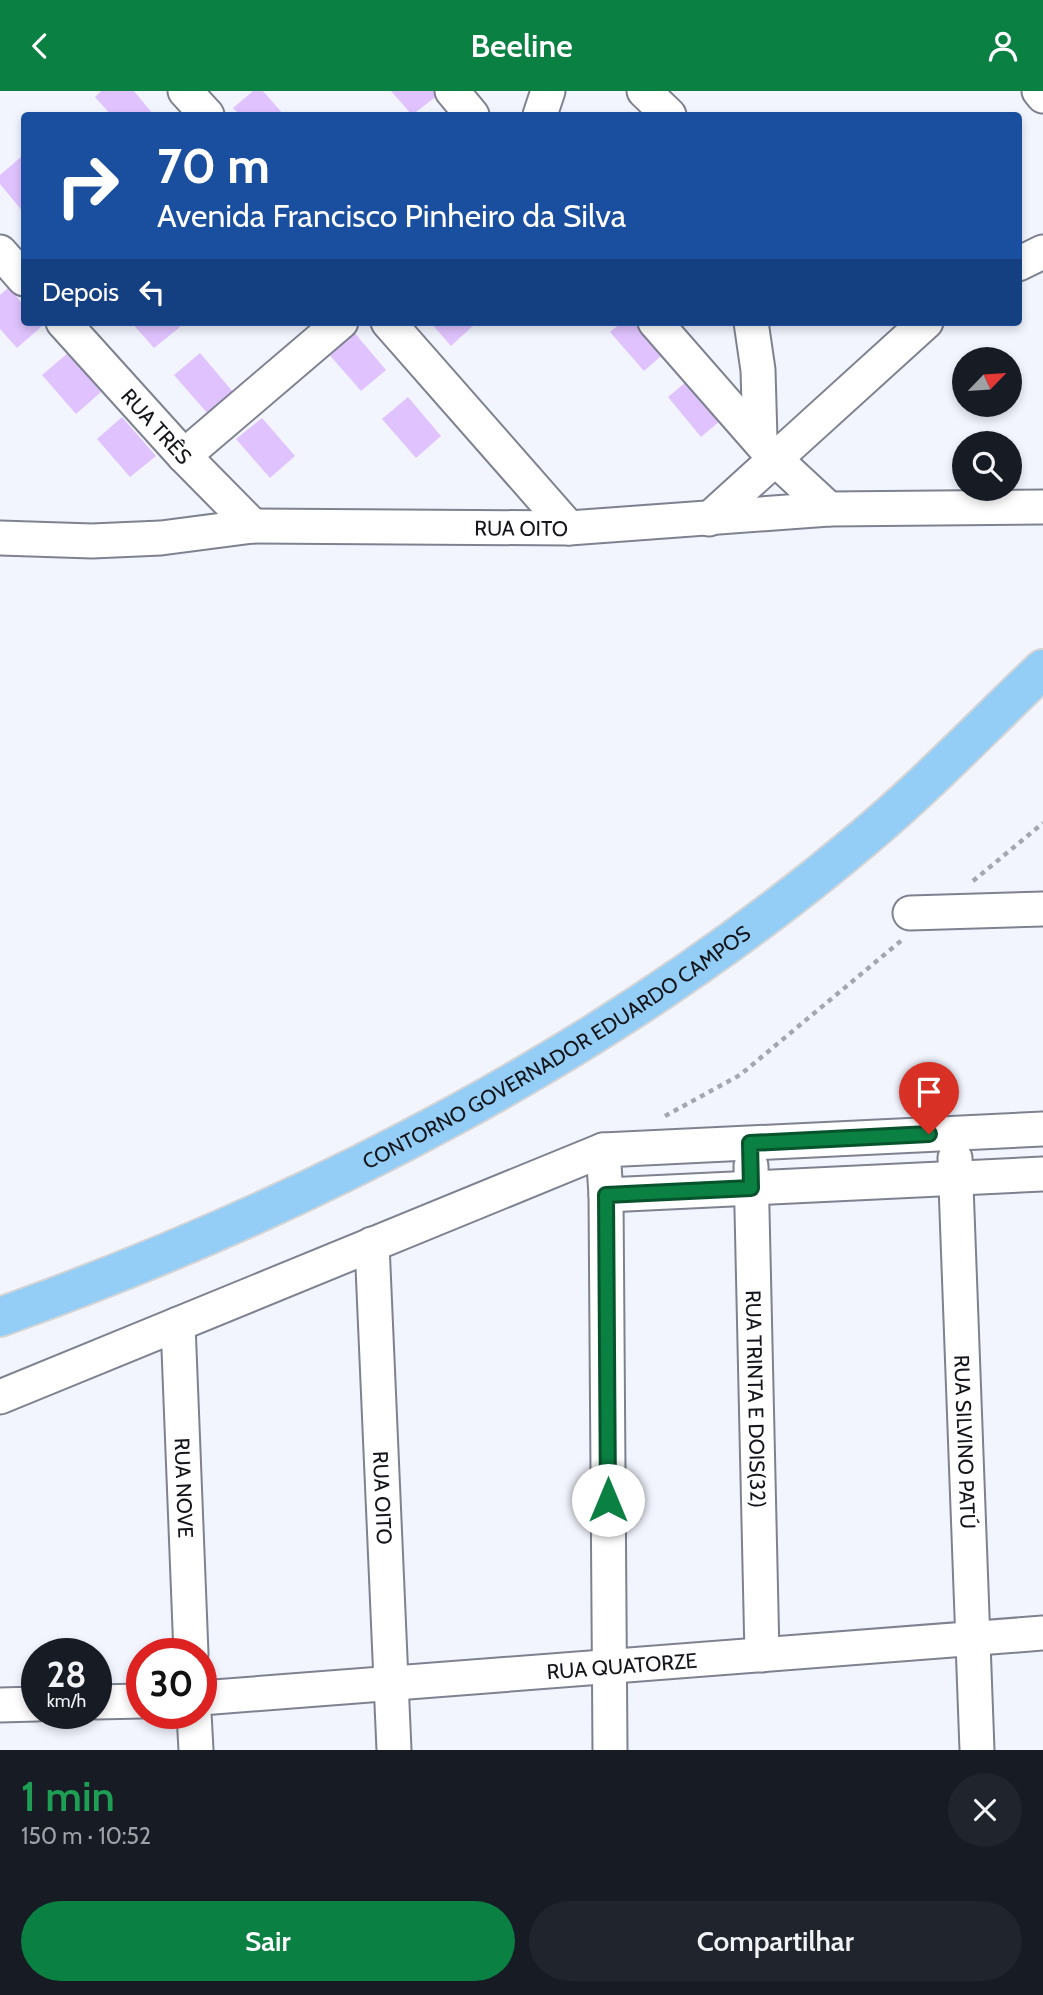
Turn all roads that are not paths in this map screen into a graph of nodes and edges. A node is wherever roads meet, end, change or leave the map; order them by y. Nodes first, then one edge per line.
1 (185, 91) edge
2 (452, 91) edge
3 (548, 91) edge
4 (643, 91) edge
5 (1039, 91) edge
6 (1043, 96) edge
7 (204, 112) edge
8 (470, 112) edge
9 (541, 112) edge
10 (666, 112) edge
11 (0, 252) edge
12 (1043, 252) edge
13 (1022, 262) edge
14 (21, 276) edge
15 (67, 326) edge
16 (336, 326) edge
17 (392, 326) edge
18 (659, 326) edge
19 (752, 326) edge
20 (921, 326) edge
21 (767, 448) junction
22 (184, 456) junction
23 (1043, 507) edge
24 (828, 509) junction
25 (709, 519) junction
26 (253, 526) junction
27 (569, 528) junction
28 (0, 538) edge
29 (1043, 670) edge
30 (1043, 909) edge
31 (923, 912) road end
32 (1043, 1129) edge
33 (954, 1133) junction
34 (750, 1143) junction
35 (603, 1150) junction
36 (1043, 1174) edge
37 (956, 1178) junction
38 (751, 1188) junction
39 (606, 1195) junction
40 (372, 1244) junction
41 (0, 1317) edge
42 (178, 1324) junction
43 (0, 1397) edge
44 (1043, 1633) edge
45 (190, 1638) edge
46 (973, 1638) junction
47 (762, 1655) junction
48 (610, 1667) junction
49 (391, 1684) junction
50 (217, 1697) edge
51 (21, 1704) edge
52 (0, 1705) edge
53 (195, 1729) edge
54 (196, 1750) edge
55 (394, 1750) edge
56 (610, 1750) edge
57 (977, 1750) edge

1 - 7 street
2 - 8 street
3 - 9 street
4 - 10 street
5 - 6 street
11 - 14 street
12 - 13 street
15 - 22 street, RUA TRÊS
16 - 22 street
17 - 27 street
18 - 21 street
19 - 21 street
20 - 21 street
21 - 24 street
21 - 25 street
22 - 26 street, RUA TRÊS
23 - 24 street, RUA OITO
24 - 25 street, RUA OITO
25 - 27 street, RUA OITO
26 - 27 street, RUA OITO
26 - 28 street, RUA OITO
29 - 41 highway, CONTORNO GOVERNADOR EDUARDO CAMPOS
30 - 31 street
32 - 33 street
33 - 34 street
33 - 37 street, RUA SILVINO PATÚ
34 - 35 street
34 - 38 street, RUA TRINTA E DOIS(32)
35 - 39 street
35 - 40 street
36 - 37 street
37 - 38 street
37 - 46 street, RUA SILVINO PATÚ
38 - 39 street
38 - 47 street, RUA TRINTA E DOIS(32)
39 - 48 street
40 - 42 street
40 - 49 street, RUA OITO
42 - 43 street
42 - 45 street, RUA NOVE
44 - 46 street, RUA QUATORZE
46 - 47 street, RUA QUATORZE
46 - 57 street, RUA SILVINO PATÚ
47 - 48 street, RUA QUATORZE
48 - 49 street, RUA QUATORZE
48 - 56 street
49 - 50 street, RUA QUATORZE
49 - 55 street, RUA OITO
51 - 52 street
53 - 54 street

